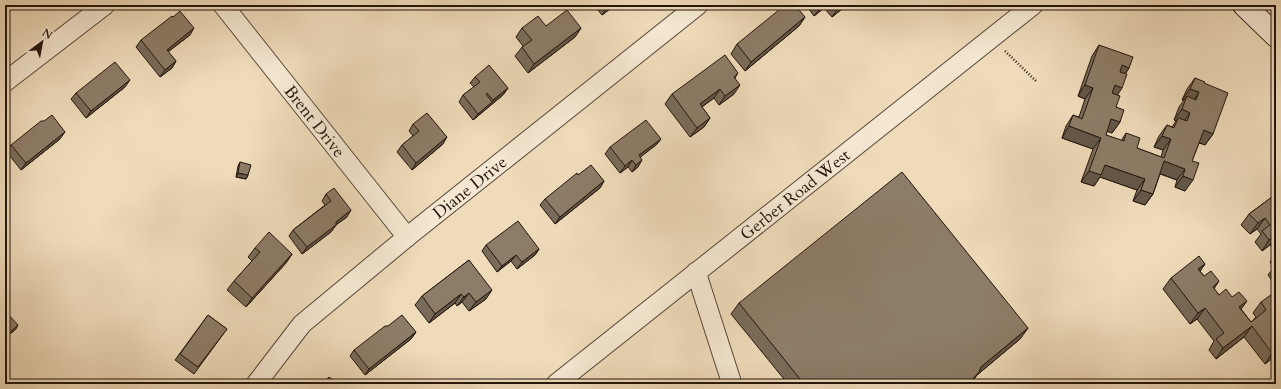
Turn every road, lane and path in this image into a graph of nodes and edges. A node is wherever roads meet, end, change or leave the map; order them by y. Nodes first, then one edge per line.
1 (105, 5) edge
2 (223, 5) edge
3 (698, 5) edge
4 (1033, 5) edge
5 (1244, 5) edge
6 (1276, 36) edge
7 (992, 38) junction
8 (5, 82) edge
9 (1037, 82) dead end
10 (407, 236) junction
11 (696, 272) junction
12 (256, 384) edge
13 (556, 384) edge
14 (732, 384) edge

1 - 8 street
2 - 10 street, Brent Drive
3 - 10 street, Diane Drive
4 - 7 street, Gerber Road West
5 - 6 street
7 - 9 path
7 - 11 street, Gerber Road West
10 - 12 street, Diane Drive
11 - 13 street, Gerber Road West
11 - 14 street

